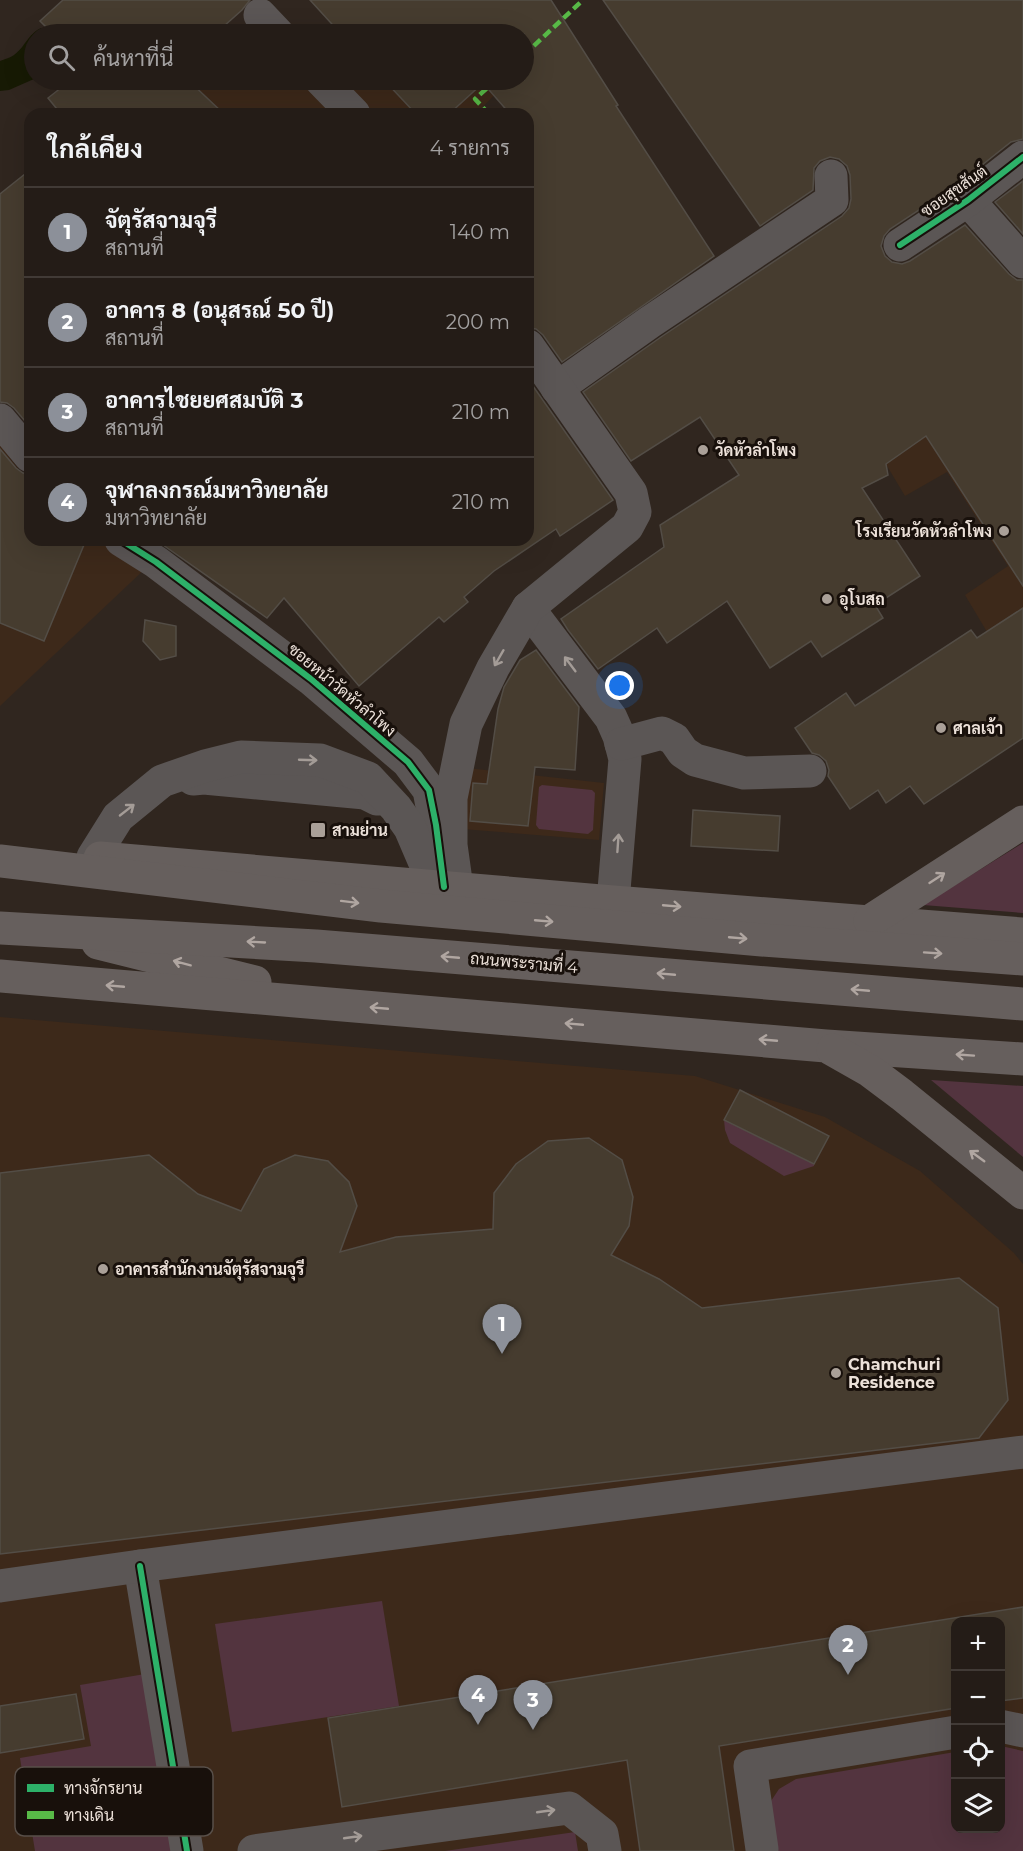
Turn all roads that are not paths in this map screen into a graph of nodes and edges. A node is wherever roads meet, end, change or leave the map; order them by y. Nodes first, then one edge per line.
1 (331, 90) edge
2 (348, 108) edge
3 (1023, 157) edge
4 (831, 176) dead end
5 (968, 200) junction
6 (900, 245) dead end
7 (1023, 262) edge
8 (534, 355) edge
9 (556, 388) junction
10 (0, 420) edge
11 (24, 449) edge
12 (131, 546) edge
13 (528, 608) junction
14 (621, 744) junction
15 (810, 771) dead end
16 (1023, 822) edge
17 (0, 849) edge
18 (93, 857) junction
19 (0, 861) edge
20 (0, 870) edge
21 (349, 879) junction
22 (444, 887) junction
23 (613, 902) junction
24 (870, 921) junction
25 (0, 927) edge
26 (1023, 934) edge
27 (1023, 959) edge
28 (0, 976) edge
29 (1023, 1004) edge
30 (340, 1005) junction
31 (826, 1046) junction
32 (1023, 1059) edge
33 (1023, 1192) edge
34 (1023, 1452) edge
35 (140, 1566) junction
36 (0, 1586) edge
37 (1005, 1727) edge
38 (1023, 1731) edge
39 (951, 1733) edge
40 (173, 1767) edge
41 (185, 1836) edge
42 (762, 1849) dead end
43 (187, 1851) edge
44 (254, 1851) edge
45 (605, 1851) edge

1 - 2 street
3 - 5 street, ซอยสุขสันต์
4 - 9 street
5 - 6 street, ซอยสุขสันต์
5 - 7 street
8 - 9 street
9 - 13 street
10 - 11 street
12 - 22 street, ซอยหน้าวัดหัวลำโพง
14 -> 13 street
13 -> 22 street
14 - 15 street
23 -> 14 street
24 -> 16 main road
17 - 18 main road
18 - 21 main road
18 -> 22 street
19 -> 27 main road, bridge
20 - 21 main road
21 - 22 main road
22 - 23 main road
23 -> 24 main road
24 - 26 main road
29 -> 25 main road, ถนนพระรามที่ 4, bridge
30 -> 25 main road, ถนนพระรามที่ 4
30 -> 28 main road, ถนนพระรามที่ 4
31 -> 30 main road, ถนนพระรามที่ 4
32 -> 31 main road, ถนนพระรามที่ 4
33 -> 31 main road
34 - 35 street
35 - 36 street
35 - 40 street
37 - 38 street
39 - 42 street
41 - 43 street
44 -> 45 street

